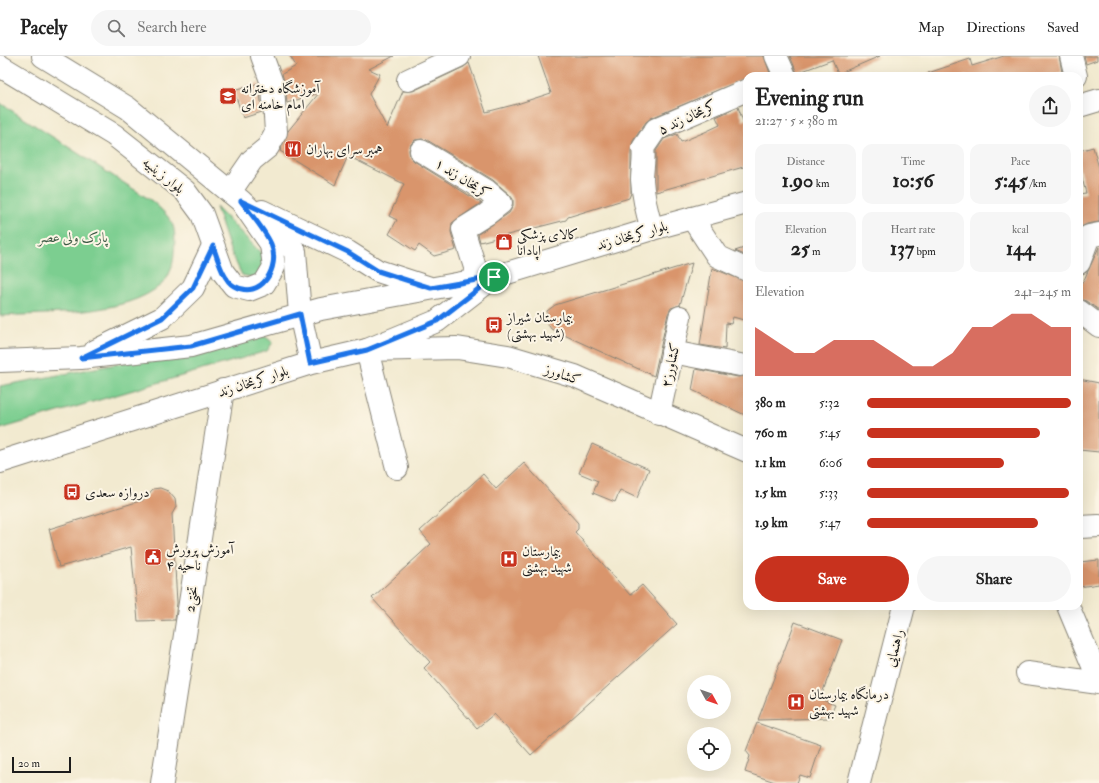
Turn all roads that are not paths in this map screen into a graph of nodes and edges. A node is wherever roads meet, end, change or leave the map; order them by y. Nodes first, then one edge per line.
1 (43, 56) edge
2 (262, 56) edge
3 (460, 56) edge
4 (776, 56) edge
5 (1071, 56) edge
6 (0, 66) edge
7 (783, 72) edge
8 (1075, 72) edge
9 (408, 80) dead end
10 (743, 92) edge
11 (421, 151) dead end
12 (235, 196) junction
13 (743, 204) edge
14 (692, 218) junction
15 (652, 229) junction
16 (1099, 234) edge
17 (213, 246) junction
18 (1083, 252) edge
19 (743, 268) edge
20 (487, 278) junction
21 (431, 288) junction
22 (300, 314) junction
23 (1083, 314) edge
24 (680, 317) dead end
25 (1099, 326) edge
26 (367, 350) junction
27 (672, 352) junction
28 (81, 358) junction
29 (0, 361) edge
30 (310, 363) junction
31 (740, 365) dead end
32 (223, 390) junction
33 (659, 414) junction
34 (743, 449) edge
35 (0, 462) edge
36 (397, 468) dead end
37 (903, 610) edge
38 (1070, 610) edge
39 (1027, 673) dead end
40 (1099, 680) edge
41 (1099, 683) edge
42 (162, 783) edge
43 (859, 783) edge

1 - 12 main road, بلوار زینبیه
2 - 12 main road
3 - 9 main road
4 - 7 main road
5 - 8 main road
6 - 17 main road, بلوار زینبیه
10 - 15 main road, کریمخان زند ۵
11 - 20 main road, کریمخان زند ۱
12 - 17 main road, بلوار زینبیه
12 - 21 main road
12 - 22 main road
13 - 14 main road, بلوار کریمخان زند
14 - 15 main road, بلوار کریمخان زند
14 - 19 main road
15 - 20 main road, بلوار کریمخان زند
16 - 18 main road
17 - 28 main road
20 - 21 main road, بلوار کریمخان زند
20 - 26 main road, بلوار کریمخان زند
21 - 22 main road, بلوار کریمخان زند
22 - 28 main road, بلوار کریمخان زند
22 - 30 main road
23 - 25 main road
24 - 27 main road, کشاورز۲
26 - 30 main road, بلوار کریمخان زند
26 - 33 main road, کشاورز
26 - 36 main road
27 - 31 main road
27 - 33 main road, کشاورز۲
28 - 29 main road, بلوار کریمخان زند
30 - 32 main road, بلوار کریمخان زند
32 - 35 main road, بلوار کریمخان زند
32 - 42 main road, 2تختی
33 - 34 main road, کشاورز
37 - 43 main road, راهنمایی
38 - 40 main road
39 - 41 main road

